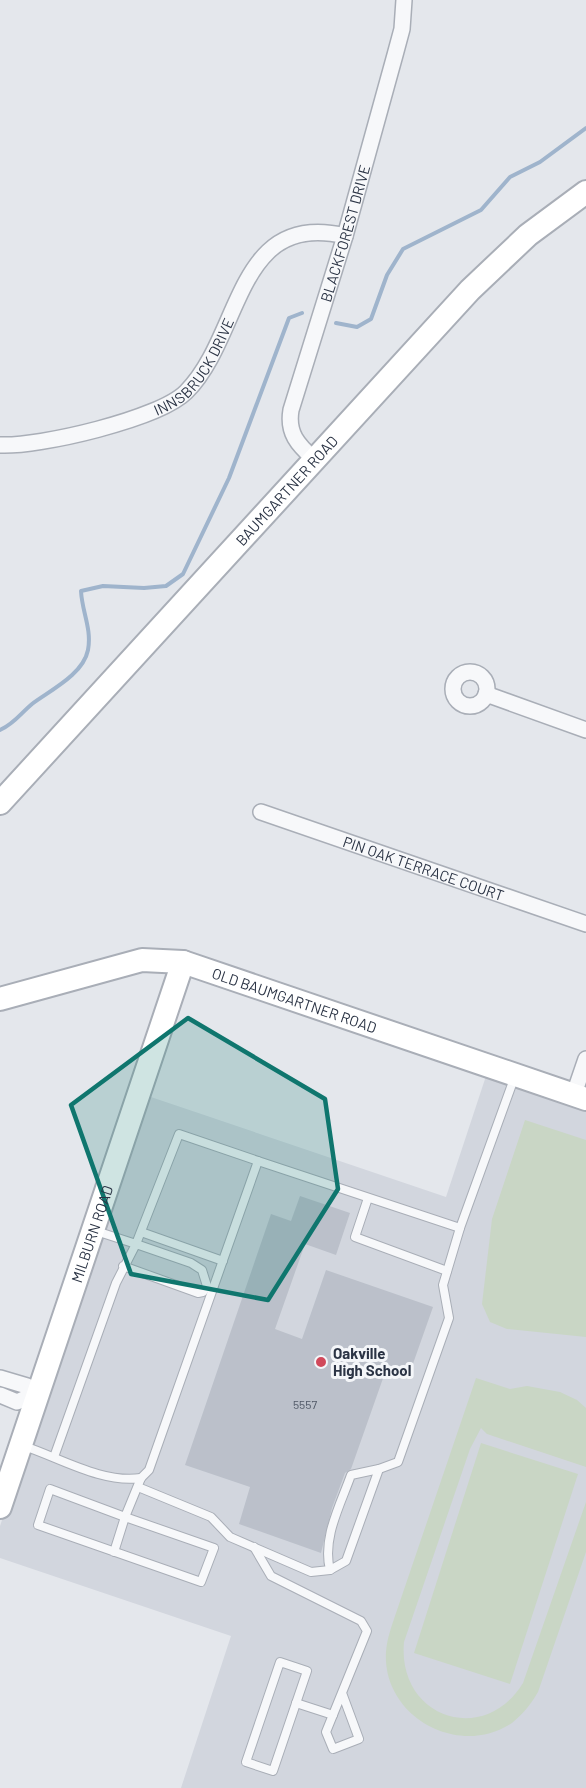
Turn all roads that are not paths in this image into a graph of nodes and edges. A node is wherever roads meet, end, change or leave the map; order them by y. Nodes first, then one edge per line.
1 (404, 0) edge
2 (586, 192) edge
3 (345, 236) junction
4 (0, 445) edge
5 (314, 459) junction
6 (486, 694) dead end
7 (586, 730) edge
8 (0, 803) edge
9 (261, 812) dead end
10 (586, 924) edge
11 (183, 962) junction
12 (0, 999) edge
13 (586, 1059) edge
14 (515, 1074) junction
15 (580, 1096) edge
16 (258, 1161) junction
17 (368, 1197) junction
18 (460, 1228) junction
19 (92, 1230) junction
20 (141, 1232) junction
21 (136, 1244) junction
22 (223, 1261) junction
23 (123, 1266) junction
24 (447, 1271) junction
25 (0, 1378) edge
26 (0, 1395) edge
27 (32, 1397) junction
28 (20, 1444) junction
29 (54, 1457) junction
30 (379, 1469) junction
31 (141, 1478) junction
32 (138, 1487) junction
33 (0, 1507) edge
34 (125, 1517) junction
35 (254, 1547) junction
36 (114, 1551) junction
37 (330, 1570) junction
38 (342, 1694) junction
39 (296, 1703) junction
40 (333, 1715) junction

1 - 3 street, BLACKFOREST DRIVE
2 - 5 street, BAUMGARTNER ROAD
3 - 4 street, INNSBRUCK DRIVE
3 - 5 street, BLACKFOREST DRIVE
5 - 8 street, BAUMGARTNER ROAD
6 - 7 street
9 - 10 street, PIN OAK TERRACE COURT
11 - 12 street, OLD BAUMGARTNER ROAD
11 - 14 street, OLD BAUMGARTNER ROAD
11 - 19 street, MILBURN ROAD
13 - 15 street
14 - 15 street, OLD BAUMGARTNER ROAD
14 - 18 lane
16 - 17 lane
16 - 20 lane
16 - 22 lane
17 - 18 lane
17 - 24 lane
18 - 24 lane
19 - 21 lane
19 - 27 street, MILBURN ROAD
20 - 21 lane
20 - 22 lane
21 - 23 lane
21 - 23 lane
22 - 31 lane
23 - 29 lane
24 - 30 lane
25 - 27 street
26 - 27 street
27 - 28 street, MILBURN ROAD
28 - 29 lane
28 - 33 street, MILBURN ROAD
29 - 31 lane
30 - 37 lane
30 - 37 lane
31 - 32 lane
32 - 34 lane
32 - 35 lane
34 - 36 lane
34 - 36 lane
34 - 36 lane
35 - 37 lane
35 - 38 lane
38 - 40 lane
38 - 40 lane
39 - 39 lane
39 - 40 lane

